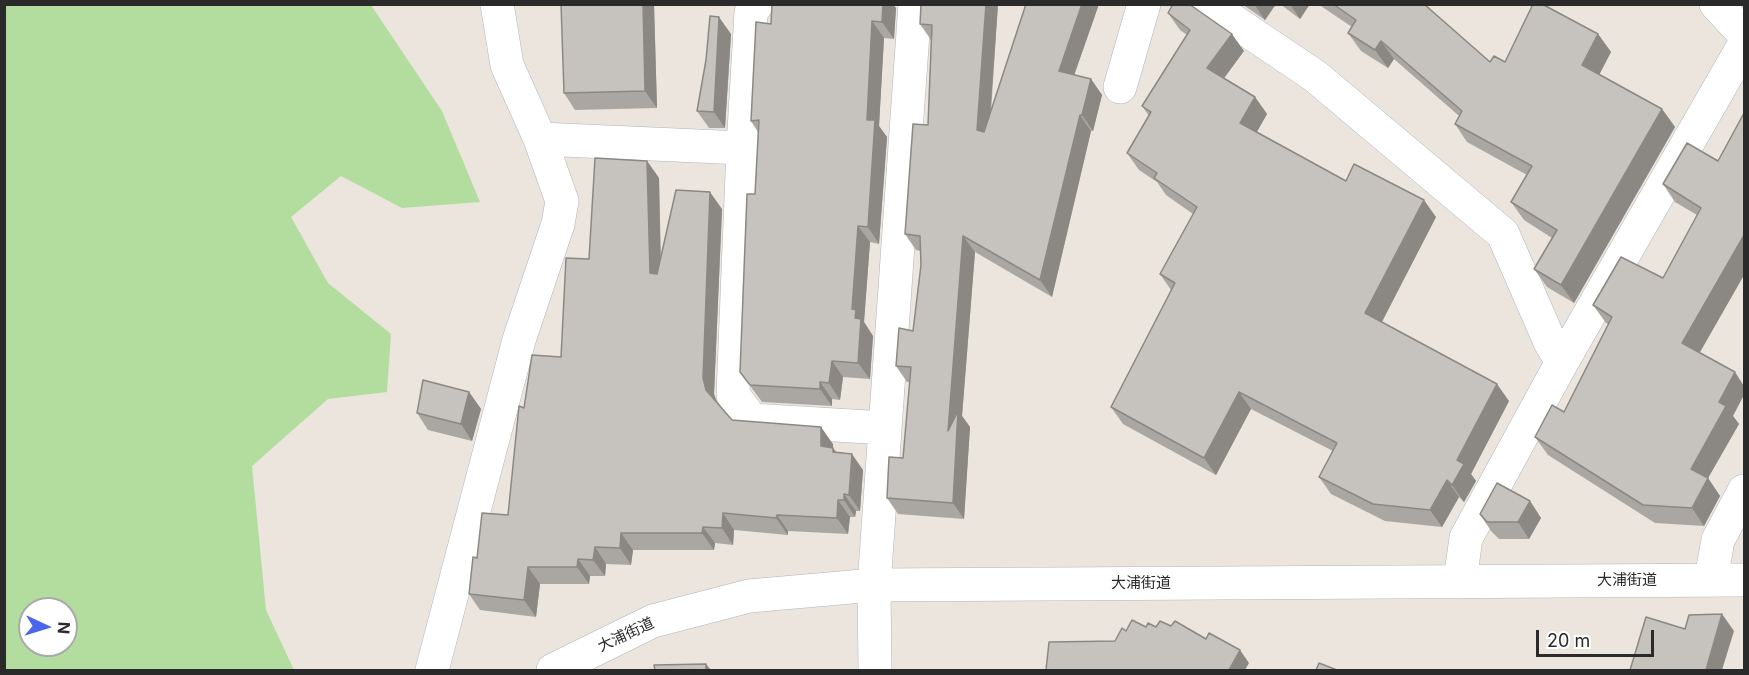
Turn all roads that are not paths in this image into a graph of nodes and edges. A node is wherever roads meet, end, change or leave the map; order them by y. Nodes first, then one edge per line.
1 (497, 4) edge
2 (757, 4) edge
3 (915, 4) edge
4 (1144, 4) edge
5 (1208, 4) edge
6 (1716, 4) edge
7 (1744, 34) edge
8 (1744, 45) edge
9 (1120, 87) dead end
10 (540, 140) junction
11 (742, 148) junction
12 (1562, 362) junction
13 (885, 428) junction
14 (1744, 490) edge
15 (1711, 579) junction
16 (1744, 580) edge
17 (1460, 581) junction
18 (874, 585) junction
19 (432, 670) edge
20 (553, 670) edge
21 (875, 670) edge

1 - 10 street
2 - 11 street
3 - 13 street
4 - 9 street
5 - 12 street
6 - 7 street
8 - 12 street
10 - 11 street
10 - 19 street
11 - 13 street
12 - 17 street
13 - 18 street
14 - 15 street
15 - 16 street, 大浦街道
15 - 17 street, 大浦街道
17 - 18 street, 大浦街道
18 - 20 street, 大浦街道
18 - 21 street

